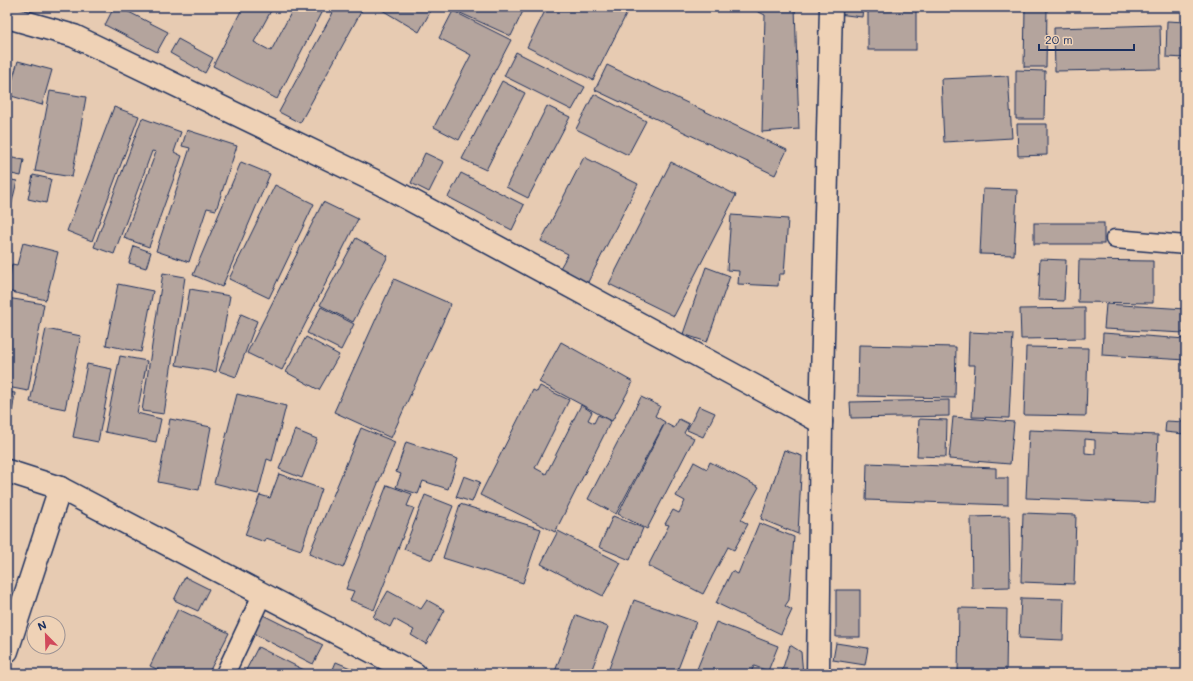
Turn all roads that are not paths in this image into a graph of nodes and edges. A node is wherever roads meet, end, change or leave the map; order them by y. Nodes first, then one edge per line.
1 (831, 7) edge
2 (7, 17) edge
3 (1116, 239) dead end
4 (1186, 245) edge
5 (821, 422) junction
6 (7, 471) edge
7 (60, 488) junction
8 (262, 595) junction
9 (7, 651) edge
10 (387, 667) edge
11 (225, 674) edge
12 (415, 674) edge
13 (818, 674) edge

1 - 5 street
2 - 5 street
3 - 4 lane
5 - 13 street
6 - 7 street
7 - 8 street
7 - 9 street
8 - 10 street
8 - 11 lane
10 - 12 street

